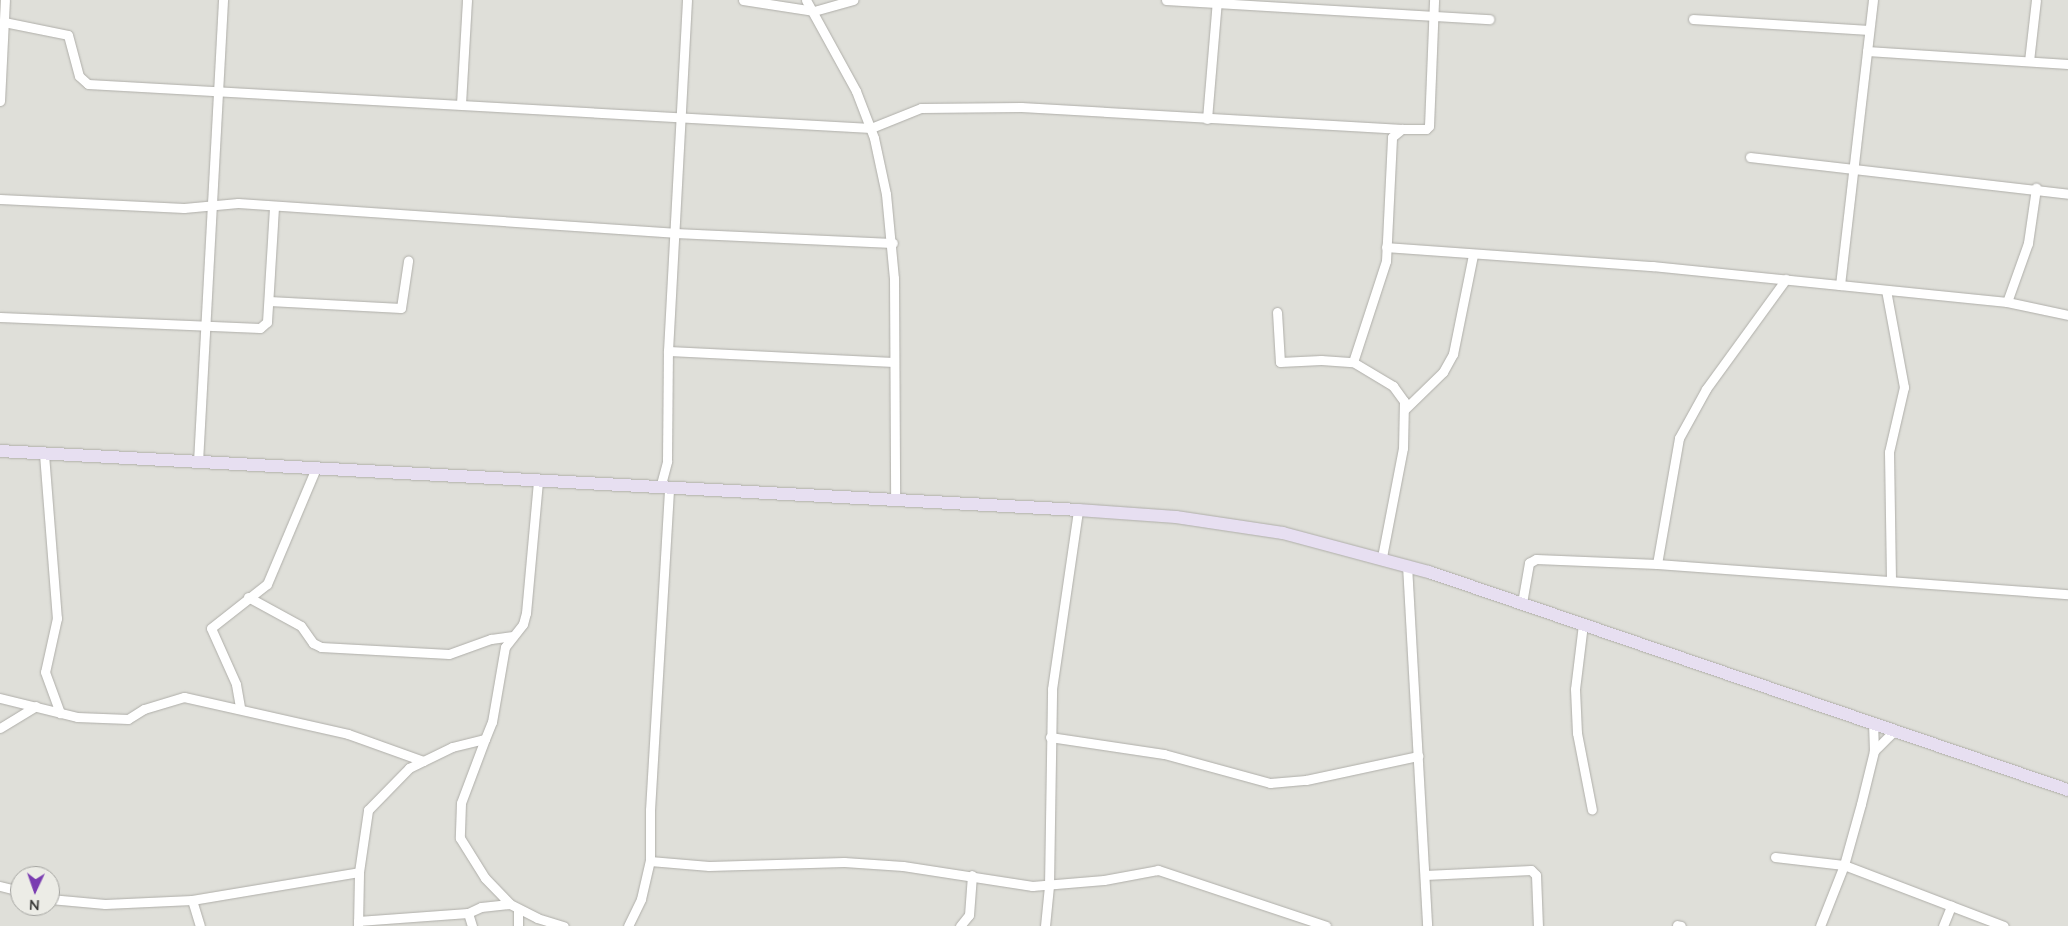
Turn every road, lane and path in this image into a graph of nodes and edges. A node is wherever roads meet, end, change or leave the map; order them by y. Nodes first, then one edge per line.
1 (5, 0) edge
2 (223, 0) edge
3 (467, 0) edge
4 (687, 0) edge
5 (743, 0) edge
6 (806, 0) edge
7 (853, 0) edge
8 (1166, 0) edge
9 (1434, 0) edge
10 (1873, 0) edge
11 (2036, 0) edge
12 (1217, 1) edge
13 (814, 11) junction
14 (1433, 15) junction
15 (1489, 18) dead end
16 (1693, 19) dead end
17 (4, 22) junction
18 (1869, 30) junction
19 (1867, 51) junction
20 (2029, 61) junction
21 (2068, 64) edge
22 (1, 69) edge
23 (0, 89) edge
24 (218, 92) junction
25 (0, 101) edge
26 (461, 104) junction
27 (679, 115) junction
28 (1207, 119) junction
29 (1382, 127) junction
30 (871, 128) junction
31 (1402, 129) junction
32 (1392, 137) junction
33 (1750, 157) dead end
34 (1853, 168) junction
35 (2036, 188) junction
36 (2068, 194) edge
37 (0, 199) edge
38 (212, 206) junction
39 (274, 207) junction
40 (674, 234) junction
41 (893, 243) junction
42 (1386, 247) junction
43 (1473, 255) junction
44 (408, 261) dead end
45 (1786, 279) junction
46 (1840, 285) junction
47 (1886, 290) junction
48 (269, 301) junction
49 (2007, 302) junction
50 (1277, 312) dead end
51 (2068, 315) edge
52 (0, 318) edge
53 (206, 327) junction
54 (668, 351) junction
55 (894, 362) junction
56 (1353, 362) junction
57 (1405, 409) junction
58 (0, 451) edge
59 (44, 454) junction
60 (198, 462) junction
61 (316, 468) junction
62 (538, 482) junction
63 (665, 488) junction
64 (895, 500) junction
65 (1078, 510) junction
66 (1382, 557) junction
67 (1658, 564) junction
68 (1407, 565) junction
69 (1890, 581) junction
70 (2068, 594) edge
71 (248, 597) junction
72 (1522, 603) junction
73 (1583, 624) junction
74 (513, 636) junction
75 (0, 698) edge
76 (36, 706) junction
77 (240, 707) junction
78 (60, 713) junction
79 (1873, 724) junction
80 (0, 728) edge
81 (1894, 731) junction
82 (1050, 737) junction
83 (485, 738) junction
84 (1874, 751) junction
85 (1418, 756) junction
86 (423, 761) junction
87 (2068, 790) edge
88 (1592, 810) dead end
89 (1774, 857) dead end
90 (650, 861) junction
91 (1844, 865) junction
92 (360, 872) junction
93 (972, 875) junction
94 (1425, 875) junction
95 (1049, 886) junction
96 (60, 899) edge
97 (192, 900) junction
98 (1951, 906) junction
99 (514, 907) junction
100 (468, 913) junction
101 (358, 924) edge
102 (200, 926) edge
103 (472, 926) edge
104 (518, 926) edge
105 (564, 926) edge
106 (628, 926) edge
107 (960, 926) edge
108 (1045, 926) edge
109 (1326, 926) edge
110 (1427, 926) edge
111 (1538, 926) edge
112 (1820, 926) edge
113 (1943, 926) edge
114 (2004, 926) edge

1 - 17 street
2 - 24 street
3 - 26 street
4 - 27 street
5 - 13 street
6 - 13 street
7 - 13 street
8 - 12 street
9 - 14 street
10 - 18 street
11 - 20 street
12 - 14 street
12 - 28 street
13 - 30 street
14 - 15 street
14 - 31 street
16 - 18 street
17 - 22 street
17 - 24 street
18 - 19 street
19 - 20 street
19 - 34 street
20 - 21 street
22 - 23 street
23 - 25 street
24 - 26 street
24 - 38 street
26 - 27 street
27 - 30 street
27 - 40 street
28 - 29 street
28 - 30 street
29 - 31 street
29 - 32 street
30 - 41 street
31 - 32 street
32 - 42 street
33 - 34 street
34 - 35 street
34 - 46 street
35 - 36 street
35 - 49 street
37 - 38 street
38 - 39 street
38 - 53 street
39 - 40 street
39 - 48 street
40 - 41 street
40 - 54 street
41 - 55 street
42 - 43 street
42 - 56 street
43 - 45 street
43 - 57 street
44 - 48 street
45 - 46 street
45 - 67 street
46 - 47 street
47 - 49 street
47 - 69 street
48 - 53 street
49 - 51 street
50 - 56 street
52 - 53 street
53 - 60 street
54 - 55 street
54 - 63 street
55 - 64 street
56 - 57 street
57 - 66 street
58 - 59 main road
59 - 60 main road
59 - 78 street
60 - 61 main road
61 - 62 main road
61 - 71 street
62 - 63 main road
62 - 74 street
63 - 64 main road
63 - 90 street
64 - 65 main road
65 - 66 main road
65 - 82 street
66 - 68 main road
67 - 69 street
67 - 72 street
68 - 72 main road
68 - 85 street
69 - 70 street
71 - 74 street
71 - 77 street
72 - 73 main road
73 - 79 main road
73 - 88 street
74 - 83 street
75 - 76 street
76 - 78 street
76 - 80 street
77 - 78 street
77 - 86 street
79 - 81 main road
79 - 84 street
81 - 84 street
81 - 87 main road
82 - 85 street
82 - 95 street
83 - 86 street
83 - 99 street
84 - 91 street
85 - 94 street
86 - 92 street
89 - 91 street
90 - 93 street
90 - 106 street
91 - 98 street
91 - 112 street
92 - 97 street
92 - 101 street
93 - 95 street
93 - 107 street
94 - 110 street
94 - 111 street
95 - 108 street
95 - 109 street
96 - 97 street
97 - 102 street
98 - 113 street
98 - 114 street
99 - 100 street
99 - 104 street
99 - 105 street
100 - 101 street
100 - 103 street

